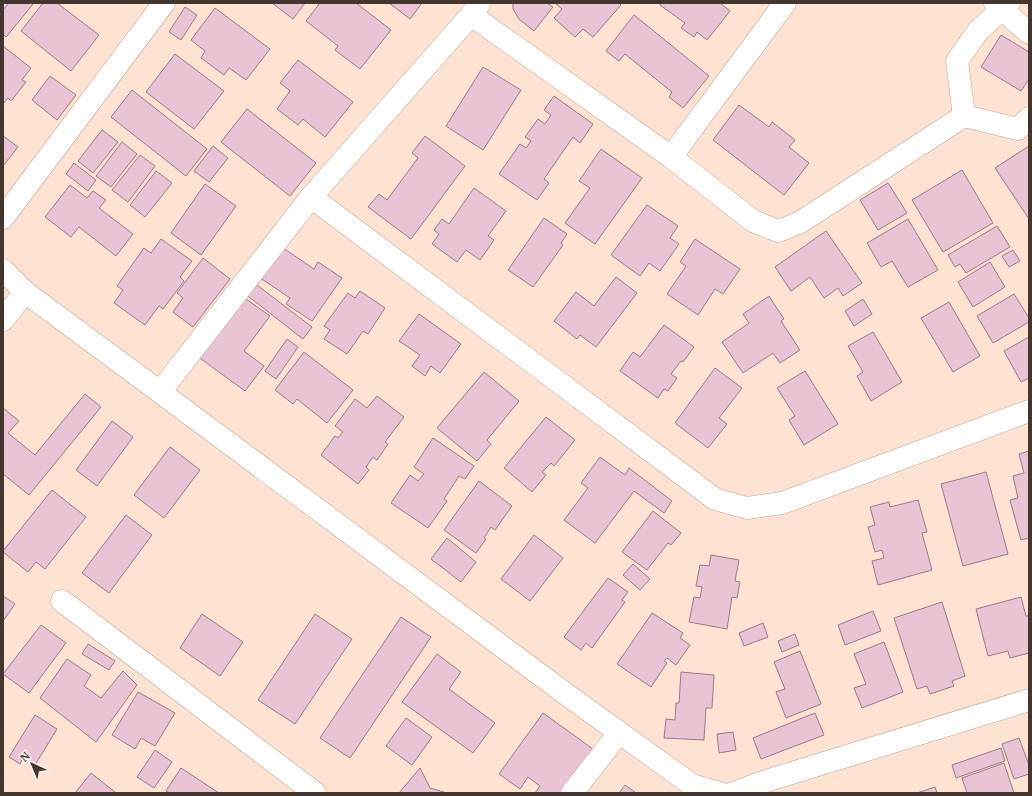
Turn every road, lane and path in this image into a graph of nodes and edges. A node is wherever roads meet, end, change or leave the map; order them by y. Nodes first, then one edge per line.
1 (164, 3) edge
2 (785, 3) edge
3 (1002, 5) edge
4 (476, 9) edge
5 (1029, 33) edge
6 (964, 116) junction
7 (1029, 118) edge
8 (671, 157) junction
9 (311, 197) junction
10 (3, 218) edge
11 (3, 270) edge
12 (25, 292) junction
13 (3, 320) edge
14 (160, 392) junction
15 (1029, 411) edge
16 (62, 601) dead end
17 (1029, 700) edge
18 (619, 733) junction
19 (315, 793) edge
20 (572, 793) edge
21 (721, 793) edge
22 (733, 793) edge

1 - 10 street
2 - 8 street
3 - 5 street
3 - 6 street
4 - 8 street
4 - 9 street
6 - 7 street
6 - 8 street
9 - 14 street
9 - 15 street
11 - 12 street
12 - 13 street
12 - 14 street
14 - 18 street
16 - 19 street
17 - 22 street
18 - 20 street
18 - 21 street

